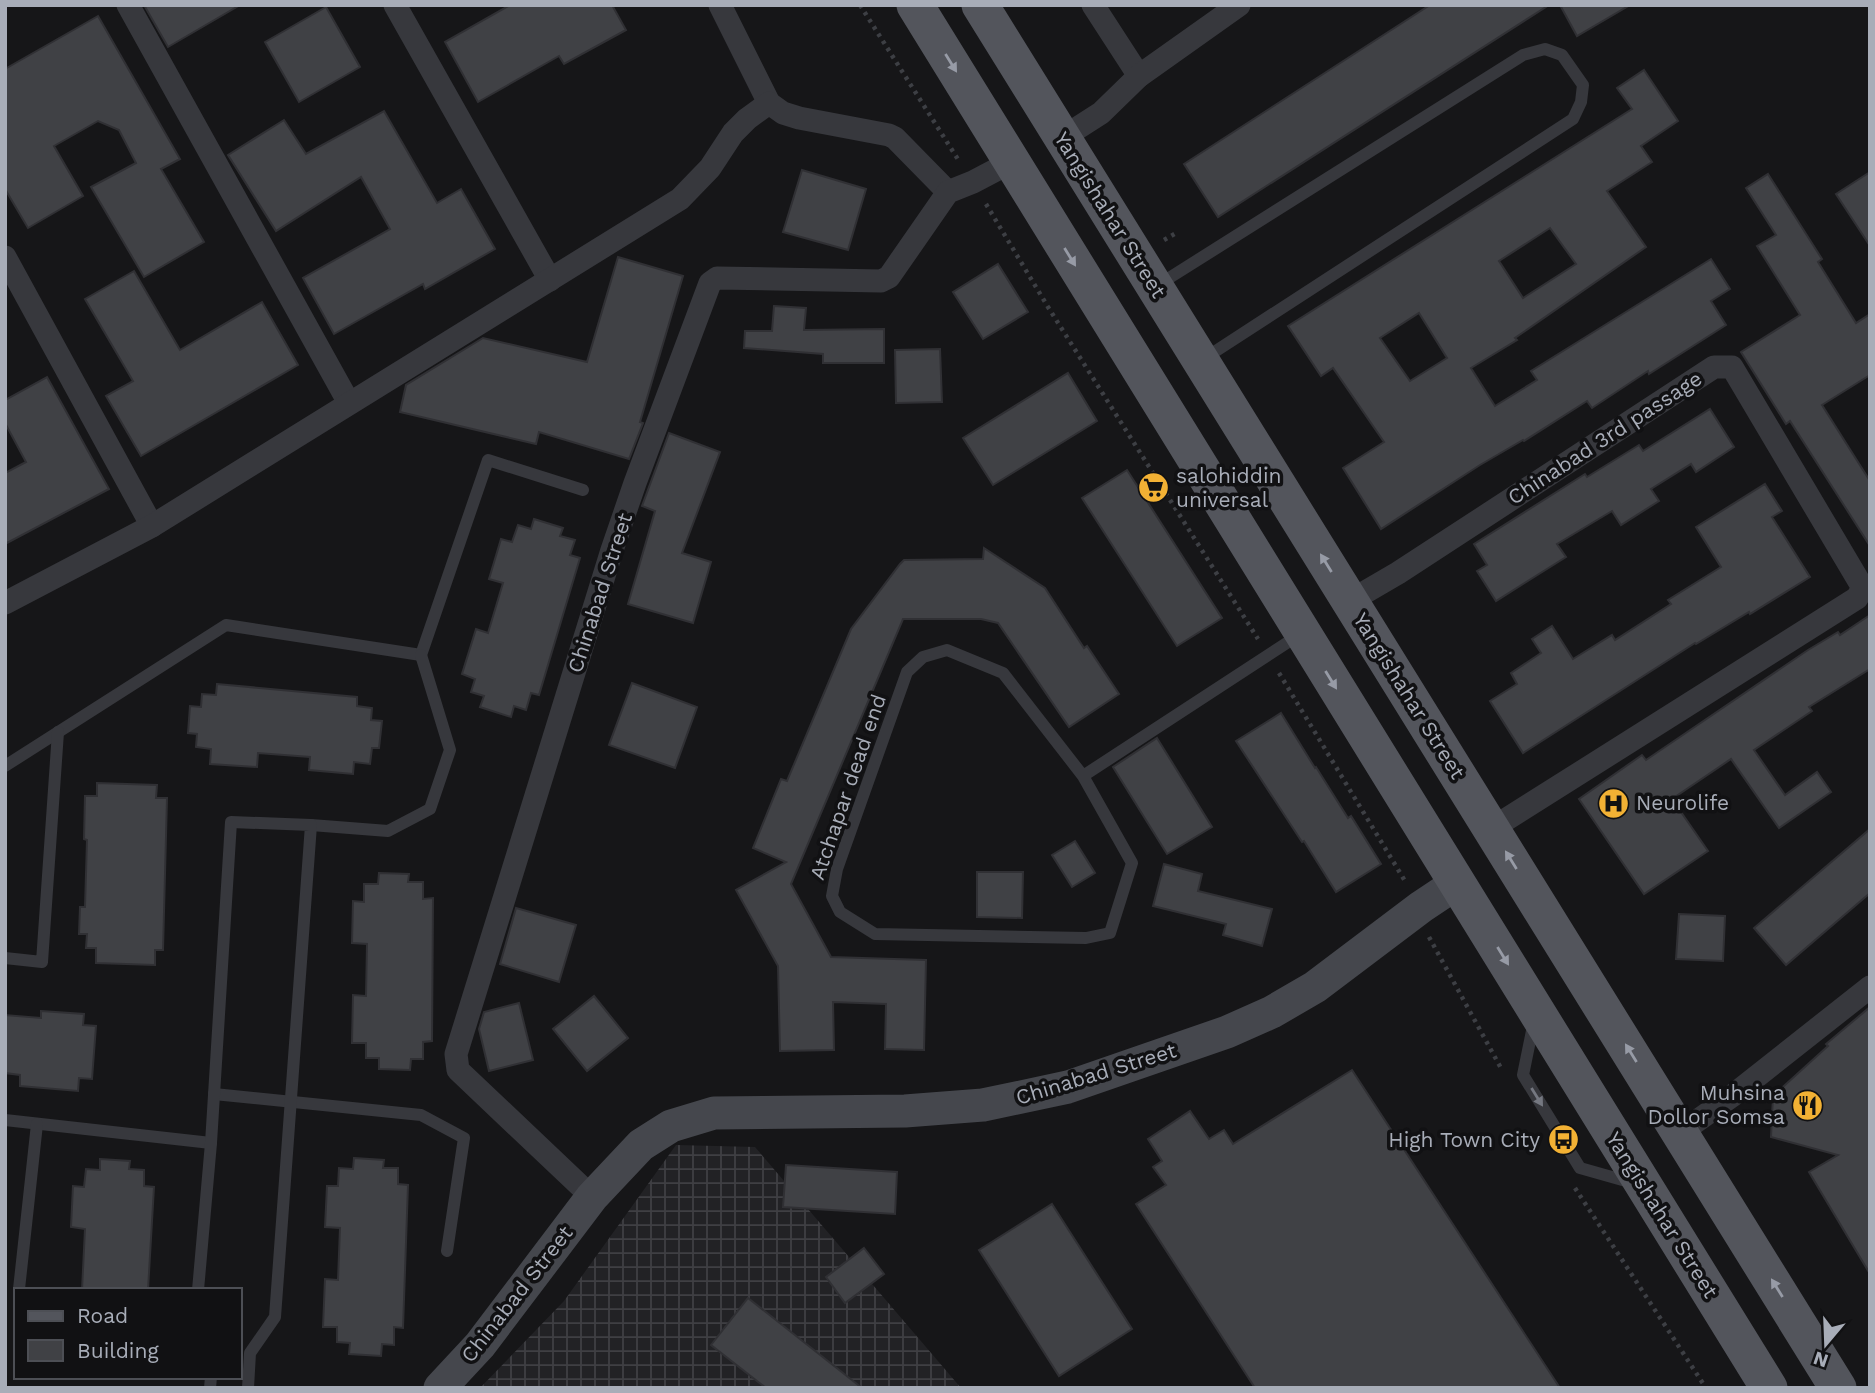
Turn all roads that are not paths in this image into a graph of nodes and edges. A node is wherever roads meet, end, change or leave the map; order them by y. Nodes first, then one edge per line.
1 (128, 5) edge
2 (395, 5) edge
3 (720, 5) edge
4 (915, 5) edge
5 (980, 5) edge
6 (1093, 5) edge
7 (1239, 5) edge
8 (1139, 76) junction
9 (769, 103) junction
10 (1062, 138) junction
11 (1011, 162) junction
12 (948, 192) junction
13 (5, 257) edge
14 (550, 280) junction
15 (1155, 287) junction
16 (1201, 361) junction
17 (348, 403) junction
18 (1272, 476) junction
19 (583, 491) dead end
20 (1224, 507) junction
21 (152, 526) junction
22 (1350, 601) junction
23 (5, 603) edge
24 (1303, 633) junction
25 (421, 655) junction
26 (1423, 719) junction
27 (58, 732) junction
28 (1375, 750) junction
29 (5, 766) edge
30 (1083, 776) junction
31 (311, 825) junction
32 (1491, 829) junction
33 (1457, 883) junction
34 (5, 958) edge
35 (1870, 987) edge
36 (214, 1094) junction
37 (291, 1102) junction
38 (5, 1120) edge
39 (37, 1124) junction
40 (1680, 1133) junction
41 (211, 1143) junction
42 (592, 1197) junction
43 (447, 1251) dead end
44 (19, 1288) edge
45 (198, 1288) edge
46 (248, 1388) edge
47 (440, 1388) edge
48 (1769, 1388) edge
49 (1839, 1388) edge

1 - 17 street
2 - 14 street
3 - 9 street
4 -> 11 main road, Yangishahar Street
5 - 10 main road, Yangishahar Street
6 - 8 street
7 - 8 street
8 - 10 street
9 - 12 street
9 - 14 street
10 - 15 main road, Yangishahar Street
11 - 12 street
11 -> 20 main road, Yangishahar Street
12 - 42 street, Chinabad Street
13 - 21 street
14 - 17 street
15 - 16 main road, Yangishahar Street
15 - 16 lane
16 - 18 main road, Yangishahar Street
17 - 21 street
18 - 20 main road
22 -> 18 main road, Yangishahar Street
19 - 25 lane
20 - 24 main road, Yangishahar Street
21 - 23 street
22 - 26 main road, Yangishahar Street
22 - 32 street, Chinabad 3rd passage
24 -> 28 main road, Yangishahar Street
24 - 30 lane
25 - 27 lane
25 - 31 lane
26 - 28 main road
26 - 32 main road, Yangishahar Street
27 - 29 lane
27 - 34 lane
28 - 33 main road, Yangishahar Street
30 - 30 lane, Atchapar dead end
31 - 36 lane
31 - 37 lane
40 -> 32 main road, Yangishahar Street
33 - 42 street, Chinabad Street
33 -> 48 main road, Yangishahar Street
35 - 40 street
36 - 37 lane
36 - 41 lane
37 - 43 lane
37 - 46 lane
38 - 39 lane
39 - 41 lane
39 - 44 lane
49 -> 40 main road, Yangishahar Street
41 - 45 lane
42 - 47 street, Chinabad Street

